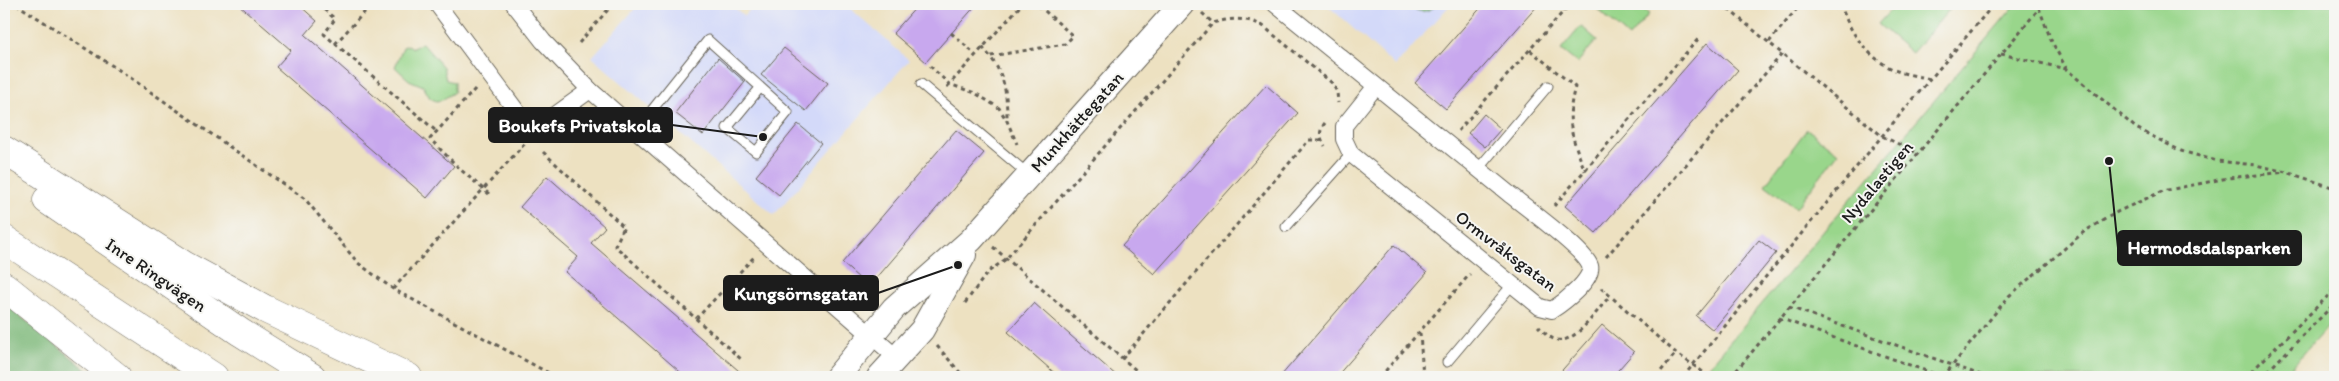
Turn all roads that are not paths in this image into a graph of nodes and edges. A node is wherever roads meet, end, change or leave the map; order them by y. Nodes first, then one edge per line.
1 (437, 4) edge
2 (514, 4) edge
3 (1182, 4) edge
4 (1275, 4) edge
5 (921, 84) dead end
6 (1376, 86) junction
7 (1548, 86) dead end
8 (760, 88) junction
9 (590, 90) junction
10 (636, 130) junction
11 (4, 150) edge
12 (1348, 158) junction
13 (4, 168) edge
14 (1478, 169) junction
15 (1029, 175) junction
16 (1286, 227) dead end
17 (974, 237) junction
18 (4, 239) edge
19 (1512, 285) junction
20 (4, 286) edge
21 (872, 336) junction
22 (897, 358) junction
23 (1447, 362) dead end
24 (117, 377) edge
25 (214, 377) edge
26 (312, 377) edge
27 (408, 377) edge
28 (838, 377) edge
29 (879, 377) edge

1 - 9 street
2 - 9 street
3 - 15 main road, Munkhättegatan
4 - 6 street
5 - 15 lane
6 - 12 street, Ormvråksgatan
6 - 14 street
7 - 14 lane
8 - 8 lane
8 - 10 lane
9 - 10 street
10 - 21 street
11 - 27 highway
12 - 16 lane
12 - 19 street, Ormvråksgatan
13 - 26 highway, Inre Ringvägen
14 - 19 street, Ormvråksgatan
15 - 17 main road, Munkhättegatan
17 - 21 main road, Munkhättegatan
17 - 22 main road, Munkhättegatan
18 - 25 highway
19 - 23 lane
20 - 24 highway
21 - 22 street
21 - 28 main road, Munkhättegatan
22 - 29 main road, Munkhättegatan

